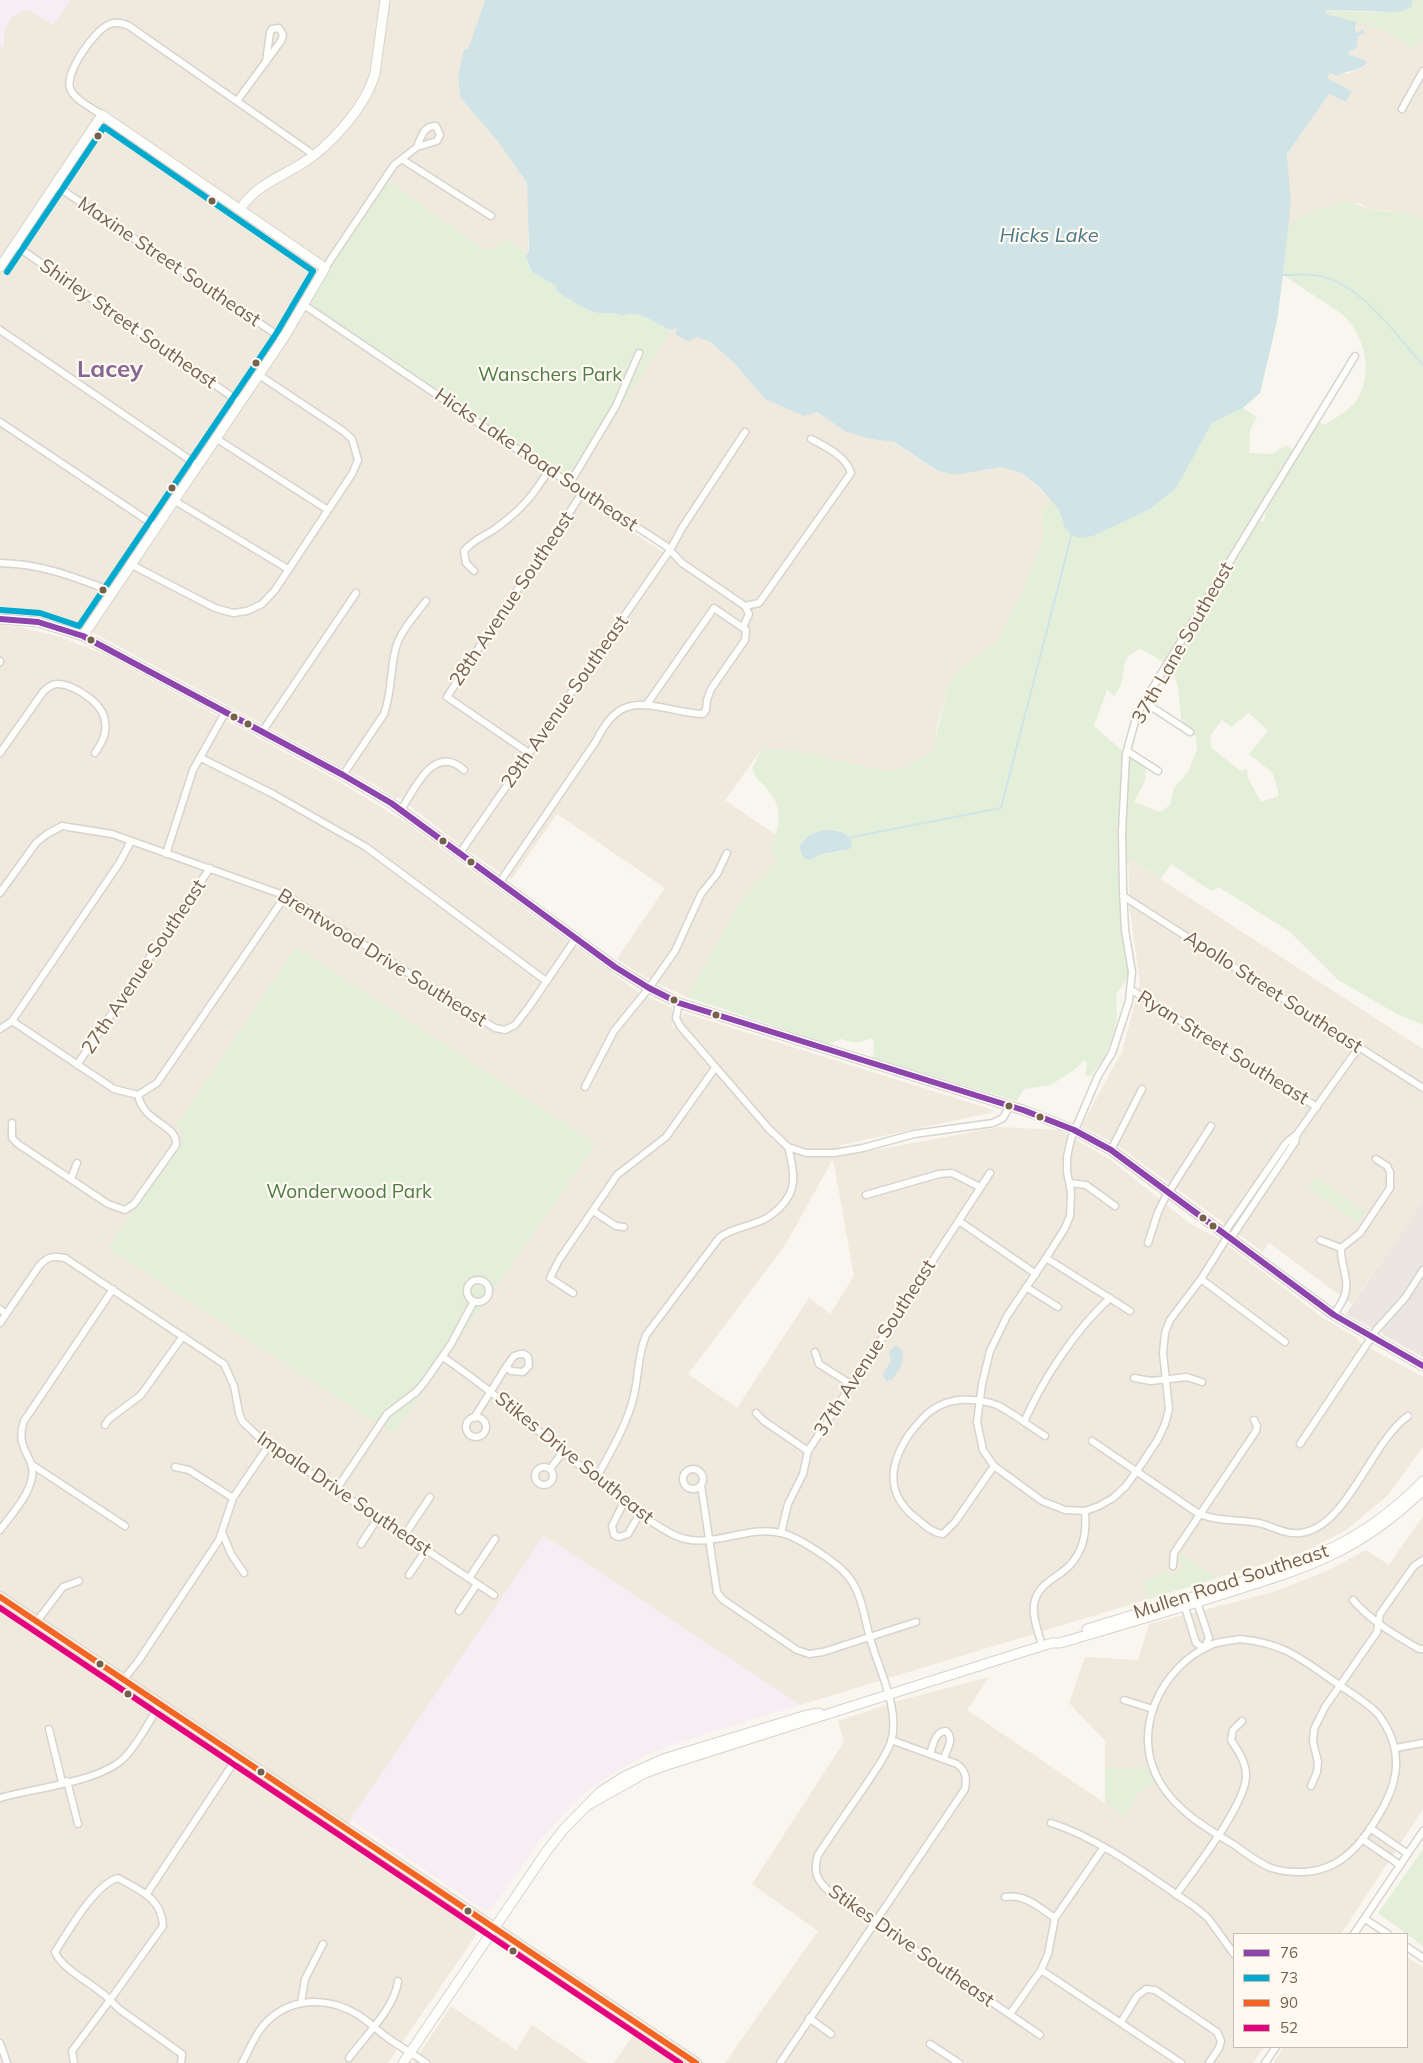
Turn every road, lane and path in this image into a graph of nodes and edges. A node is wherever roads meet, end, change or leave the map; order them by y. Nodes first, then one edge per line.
1 (385, 0) edge
2 (266, 62) junction
3 (1423, 71) edge
4 (237, 101) junction
5 (1402, 109) dead end
6 (102, 115) junction
7 (417, 146) dead end
8 (314, 155) junction
9 (403, 160) junction
10 (55, 185) junction
11 (240, 209) junction
12 (492, 216) dead end
13 (15, 246) junction
14 (0, 267) edge
15 (325, 268) junction
16 (304, 305) junction
17 (0, 330) edge
18 (283, 339) junction
19 (639, 354) dead end
20 (1355, 356) dead end
21 (259, 375) junction
22 (241, 403) junction
23 (0, 422) edge
24 (745, 432) dead end
25 (217, 438) junction
26 (811, 439) dead end
27 (199, 466) junction
28 (549, 470) junction
29 (570, 483) junction
30 (583, 492) junction
31 (175, 501) junction
32 (328, 510) junction
33 (157, 527) junction
34 (670, 550) junction
35 (0, 563) edge
36 (132, 564) junction
37 (288, 570) junction
38 (474, 571) dead end
39 (114, 592) junction
40 (356, 593) dead end
41 (426, 601) dead end
42 (745, 606) junction
43 (0, 619) edge
44 (743, 628) junction
45 (83, 636) junction
46 (1144, 702) junction
47 (647, 704) junction
48 (226, 712) junction
49 (262, 732) junction
50 (1190, 732) dead end
51 (1127, 751) junction
52 (0, 753) edge
53 (94, 753) dead end
54 (529, 753) junction
55 (201, 758) junction
56 (464, 770) dead end
57 (1158, 771) dead end
58 (344, 775) junction
59 (401, 810) junction
60 (131, 841) junction
61 (460, 853) junction
62 (166, 854) junction
63 (727, 854) dead end
64 (210, 868) junction
65 (500, 882) junction
66 (0, 893) edge
67 (286, 895) junction
68 (1123, 896) junction
69 (576, 938) junction
70 (546, 981) junction
71 (650, 988) junction
72 (1130, 989) junction
73 (679, 1003) junction
74 (12, 1021) junction
75 (0, 1028) edge
76 (1358, 1047) junction
77 (77, 1065) junction
78 (715, 1068) junction
79 (585, 1087) dead end
80 (1423, 1088) edge
81 (1142, 1089) dead end
82 (138, 1095) junction
83 (1010, 1106) junction
84 (1317, 1107) junction
85 (12, 1123) dead end
86 (1211, 1126) dead end
87 (1074, 1130) junction
88 (788, 1147) junction
89 (1111, 1150) junction
90 (1376, 1160) dead end
91 (77, 1163) dead end
92 (990, 1173) dead end
93 (71, 1179) junction
94 (1070, 1183) junction
95 (980, 1187) junction
96 (1169, 1192) junction
97 (866, 1195) dead end
98 (1115, 1206) dead end
99 (592, 1211) junction
100 (959, 1221) junction
101 (624, 1227) dead end
102 (1227, 1236) junction
103 (1320, 1240) dead end
104 (1148, 1243) dead end
105 (1341, 1248) junction
106 (1046, 1258) junction
107 (1423, 1270) edge
108 (1036, 1274) junction
109 (1201, 1279) junction
110 (1026, 1287) junction
111 (113, 1290) junction
112 (572, 1293) dead end
113 (1110, 1298) junction
114 (474, 1302) dead end
115 (1058, 1307) dead end
116 (0, 1310) edge
117 (1130, 1311) dead end
118 (6, 1314) junction
119 (1334, 1315) junction
120 (0, 1323) edge
121 (183, 1336) junction
122 (1372, 1338) junction
123 (1285, 1342) dead end
124 (815, 1352) dead end
125 (442, 1357) junction
126 (1423, 1366) edge
127 (506, 1367) dead end
128 (1134, 1378) dead end
129 (1166, 1378) junction
130 (1202, 1382) dead end
131 (852, 1385) junction
132 (491, 1391) junction
133 (980, 1402) junction
134 (756, 1413) dead end
135 (1408, 1416) dead end
136 (474, 1418) dead end
137 (1254, 1420) dead end
138 (1024, 1422) junction
139 (105, 1425) dead end
140 (1045, 1436) dead end
141 (1092, 1441) dead end
142 (1300, 1444) dead end
143 (269, 1445) junction
144 (808, 1451) junction
145 (563, 1452) junction
146 (31, 1464) junction
147 (994, 1466) junction
148 (175, 1467) dead end
149 (550, 1469) dead end
150 (1137, 1470) junction
151 (596, 1479) junction
152 (1423, 1481) edge
153 (701, 1485) dead end
154 (336, 1490) junction
155 (1423, 1490) edge
156 (233, 1498) junction
157 (430, 1498) dead end
158 (624, 1502) junction
159 (1084, 1511) junction
160 (640, 1513) junction
161 (1199, 1514) junction
162 (378, 1518) junction
163 (125, 1526) dead end
164 (0, 1530) edge
165 (222, 1532) junction
166 (781, 1533) junction
167 (404, 1536) junction
168 (495, 1539) dead end
169 (710, 1540) junction
170 (361, 1544) dead end
171 (426, 1550) junction
172 (1423, 1560) edge
173 (1173, 1566) dead end
174 (244, 1573) dead end
175 (410, 1575) dead end
176 (469, 1578) junction
177 (78, 1581) dead end
178 (477, 1584) junction
179 (494, 1595) dead end
180 (0, 1597) edge
181 (1196, 1600) junction
182 (1353, 1600) dead end
183 (1184, 1604) junction
184 (459, 1610) dead end
185 (37, 1621) junction
186 (916, 1622) dead end
187 (1378, 1623) junction
188 (870, 1636) junction
189 (1042, 1646) junction
190 (1204, 1648) junction
191 (1423, 1649) edge
192 (124, 1679) junction
193 (1340, 1686) junction
194 (888, 1694) junction
195 (1124, 1700) dead end
196 (161, 1703) junction
197 (1152, 1709) junction
198 (1242, 1721) dead end
199 (49, 1729) dead end
200 (891, 1740) junction
201 (1423, 1743) edge
202 (1396, 1748) junction
203 (930, 1754) junction
204 (238, 1756) junction
205 (944, 1758) junction
206 (64, 1782) junction
207 (1311, 1786) dead end
208 (0, 1798) edge
209 (1051, 1823) dead end
210 (78, 1824) dead end
211 (1370, 1828) junction
212 (1423, 1831) edge
213 (1218, 1835) junction
214 (1362, 1839) junction
215 (1104, 1847) junction
216 (1408, 1854) junction
217 (1400, 1865) junction
218 (146, 1894) junction
219 (1176, 1895) junction
220 (1005, 1897) dead end
221 (1055, 1918) junction
222 (1365, 1919) junction
223 (874, 1922) junction
224 (494, 1929) junction
225 (1355, 1933) edge
226 (1386, 1933) edge
227 (322, 1944) dead end
228 (1408, 1948) edge
229 (1233, 1953) edge
230 (1423, 1958) edge
231 (1041, 1970) junction
232 (398, 1981) dead end
233 (110, 2000) junction
234 (301, 2003) junction
235 (1010, 2014) junction
236 (809, 2018) junction
237 (1121, 2022) junction
238 (373, 2026) junction
239 (832, 2034) dead end
240 (1040, 2035) dead end
241 (0, 2043) edge
242 (930, 2044) dead end
243 (1275, 2048) edge
244 (411, 2052) junction
245 (349, 2058) dead end
246 (7, 2063) edge
247 (74, 2063) edge
248 (181, 2063) edge
249 (242, 2063) edge
250 (403, 2063) edge
251 (426, 2063) edge
252 (696, 2063) edge
253 (780, 2063) edge
254 (959, 2063) edge
255 (1181, 2063) edge
256 (1209, 2063) edge
257 (1265, 2063) edge

1 - 8 street
2 - 2 street
2 - 4 street
3 - 5 street
4 - 6 street
4 - 8 street
6 - 10 street
6 - 11 street
7 - 9 street
8 - 11 street
9 - 12 street
9 - 15 street
10 - 13 street
10 - 18 street, Maxine Street Southeast
11 - 15 street
13 - 14 street
13 - 22 street, Shirley Street Southeast
15 - 16 street
16 - 18 street
16 - 28 street, Hicks Lake Road Southeast
17 - 27 street
18 - 21 street
19 - 29 street
20 - 46 street, 37th Lane Southeast
21 - 22 street
21 - 32 street
22 - 25 street
23 - 33 street
24 - 34 street, 29th Avenue Southeast
25 - 27 street
25 - 32 street
26 - 42 street
27 - 31 street
28 - 29 street, Hicks Lake Road Southeast
28 - 38 street
29 - 30 street, Hicks Lake Road Southeast
30 - 34 street, Hicks Lake Road Southeast
30 - 54 street, 28th Avenue Southeast
31 - 33 street
31 - 37 street
32 - 37 street
33 - 36 street
34 - 42 street, Hicks Lake Road Southeast
34 - 54 street, 29th Avenue Southeast
35 - 39 street
36 - 37 street
36 - 39 street
39 - 45 street
40 - 49 street
41 - 58 street
42 - 44 street
43 - 45 street
44 - 47 street
44 - 47 street
45 - 48 street
46 - 50 street
46 - 51 street, 37th Lane Southeast
47 - 65 street
48 - 49 street
48 - 55 street
49 - 58 street
51 - 57 street
51 - 68 street, 37th Lane Southeast
52 - 53 street
54 - 61 street, 29th Avenue Southeast
55 - 62 street
55 - 70 street
56 - 59 street
58 - 59 street
59 - 61 street
60 - 62 street, Brentwood Drive Southeast
60 - 66 street, Brentwood Drive Southeast
60 - 74 street
61 - 65 street
62 - 64 street, Brentwood Drive Southeast
63 - 71 street
64 - 67 street, Brentwood Drive Southeast
64 - 77 street, 27th Avenue Southeast
65 - 69 street
67 - 70 street, Brentwood Drive Southeast
67 - 82 street
68 - 72 street, 37th Lane Southeast
68 - 76 street, Apollo Street Southeast
69 - 70 street, Brentwood Drive Southeast
69 - 71 street
71 - 73 street
71 - 79 street
72 - 84 street, Ryan Street Southeast
72 - 87 street, 37th Lane Southeast
73 - 78 street
73 - 83 street
74 - 75 street
74 - 77 street
76 - 80 street, Apollo Street Southeast
76 - 84 street
77 - 82 street
78 - 88 street
78 - 99 street
81 - 89 street
82 - 93 street
83 - 87 street
83 - 88 street
84 - 102 street
85 - 93 street
86 - 96 street
87 - 89 street
87 - 94 street, 37th Lane Southeast
88 - 151 street
89 - 96 street
90 - 105 street
91 - 93 street
92 - 95 street, 37th Avenue Southeast
94 - 98 street
94 - 106 street, 37th Lane Southeast
95 - 97 street
95 - 100 street, 37th Avenue Southeast
96 - 102 street
96 - 104 street
99 - 101 street
99 - 112 street
100 - 108 street
100 - 131 street, 37th Avenue Southeast
102 - 109 street
102 - 119 street
103 - 105 street
105 - 119 street
106 - 108 street, 37th Lane Southeast
106 - 113 street
107 - 122 street
108 - 110 street, 37th Lane Southeast
109 - 123 street
109 - 129 street
110 - 115 street
110 - 133 street, 37th Lane Southeast
111 - 118 street, Impala Drive Southeast
111 - 121 street, Impala Drive Southeast
111 - 146 street
113 - 117 street
113 - 138 street
114 - 125 street
116 - 118 street
118 - 120 street
119 - 122 street
121 - 139 street
121 - 143 street, Impala Drive Southeast
122 - 126 street
122 - 142 street
124 - 131 street
125 - 132 street, Stikes Drive Southeast
125 - 154 street
127 - 132 street
128 - 129 street
129 - 130 street
129 - 150 street
131 - 144 street, 37th Avenue Southeast
132 - 136 street
132 - 145 street, Stikes Drive Southeast
133 - 138 street
133 - 147 street, 37th Lane Southeast
133 - 147 street
134 - 144 street
135 - 161 street
137 - 161 street
138 - 140 street
141 - 150 street
143 - 154 street, Impala Drive Southeast
143 - 156 street
144 - 166 street, 37th Avenue Southeast
145 - 149 street
145 - 151 street, Stikes Drive Southeast
146 - 163 street
146 - 164 street
147 - 159 street
148 - 156 street
150 - 159 street
150 - 161 street
151 - 158 street, Stikes Drive Southeast
152 - 181 street, Mullen Road Southeast
153 - 169 street
154 - 162 street, Impala Drive Southeast
155 - 181 street, Mullen Road Southeast
156 - 165 street
157 - 167 street
158 - 160 street, Stikes Drive Southeast
158 - 160 street
159 - 189 street
160 - 169 street, Stikes Drive Southeast
161 - 173 street
162 - 167 street, Impala Drive Southeast
162 - 170 street
165 - 174 street
165 - 192 street
166 - 169 street, Stikes Drive Southeast
166 - 188 street, Stikes Drive Southeast
167 - 171 street, Impala Drive Southeast
168 - 176 street
169 - 188 street
171 - 175 street
171 - 176 street, Impala Drive Southeast
172 - 187 street
176 - 178 street, Impala Drive Southeast
177 - 185 street
178 - 179 street, Impala Drive Southeast
178 - 184 street
180 - 185 main road
181 - 183 street, Mullen Road Southeast
181 - 190 street
182 - 187 street
183 - 189 street, Mullen Road Southeast
183 - 190 street
185 - 192 main road
186 - 188 street
187 - 191 street
187 - 193 street
188 - 194 street, Stikes Drive Southeast
189 - 194 street, Mullen Road Southeast
190 - 193 street
190 - 197 street
192 - 196 main road
193 - 202 street
193 - 207 street
194 - 200 street, Stikes Drive Southeast
194 - 224 street, Mullen Road Southeast
195 - 197 street
196 - 204 main road
196 - 206 street
197 - 213 street
198 - 213 street
199 - 206 street
200 - 203 street
200 - 223 street, Stikes Drive Southeast
201 - 202 street
202 - 211 street
203 - 205 street
203 - 205 street
204 - 218 street
204 - 224 main road
205 - 223 street
206 - 208 street
206 - 210 street
209 - 215 street
211 - 214 street
211 - 216 street
212 - 216 street
213 - 214 street
213 - 219 street
214 - 217 street
215 - 219 street
215 - 221 street
216 - 217 street
217 - 222 street
218 - 233 street
218 - 233 street
219 - 229 street
220 - 221 street
221 - 231 street, Stikes Drive Southeast
222 - 225 street
222 - 226 street
223 - 235 street, Stikes Drive Southeast
223 - 236 street
224 - 244 street
224 - 252 main road
227 - 234 street
228 - 230 street
231 - 235 street, Stikes Drive Southeast
231 - 237 street
232 - 238 street
233 - 247 street
233 - 248 street
234 - 238 street
234 - 249 street
235 - 240 street, Stikes Drive Southeast
236 - 239 street
236 - 253 street
237 - 255 street
237 - 256 street
238 - 244 street
238 - 245 street
241 - 246 street
242 - 254 street
243 - 257 street
244 - 250 street
244 - 251 street

